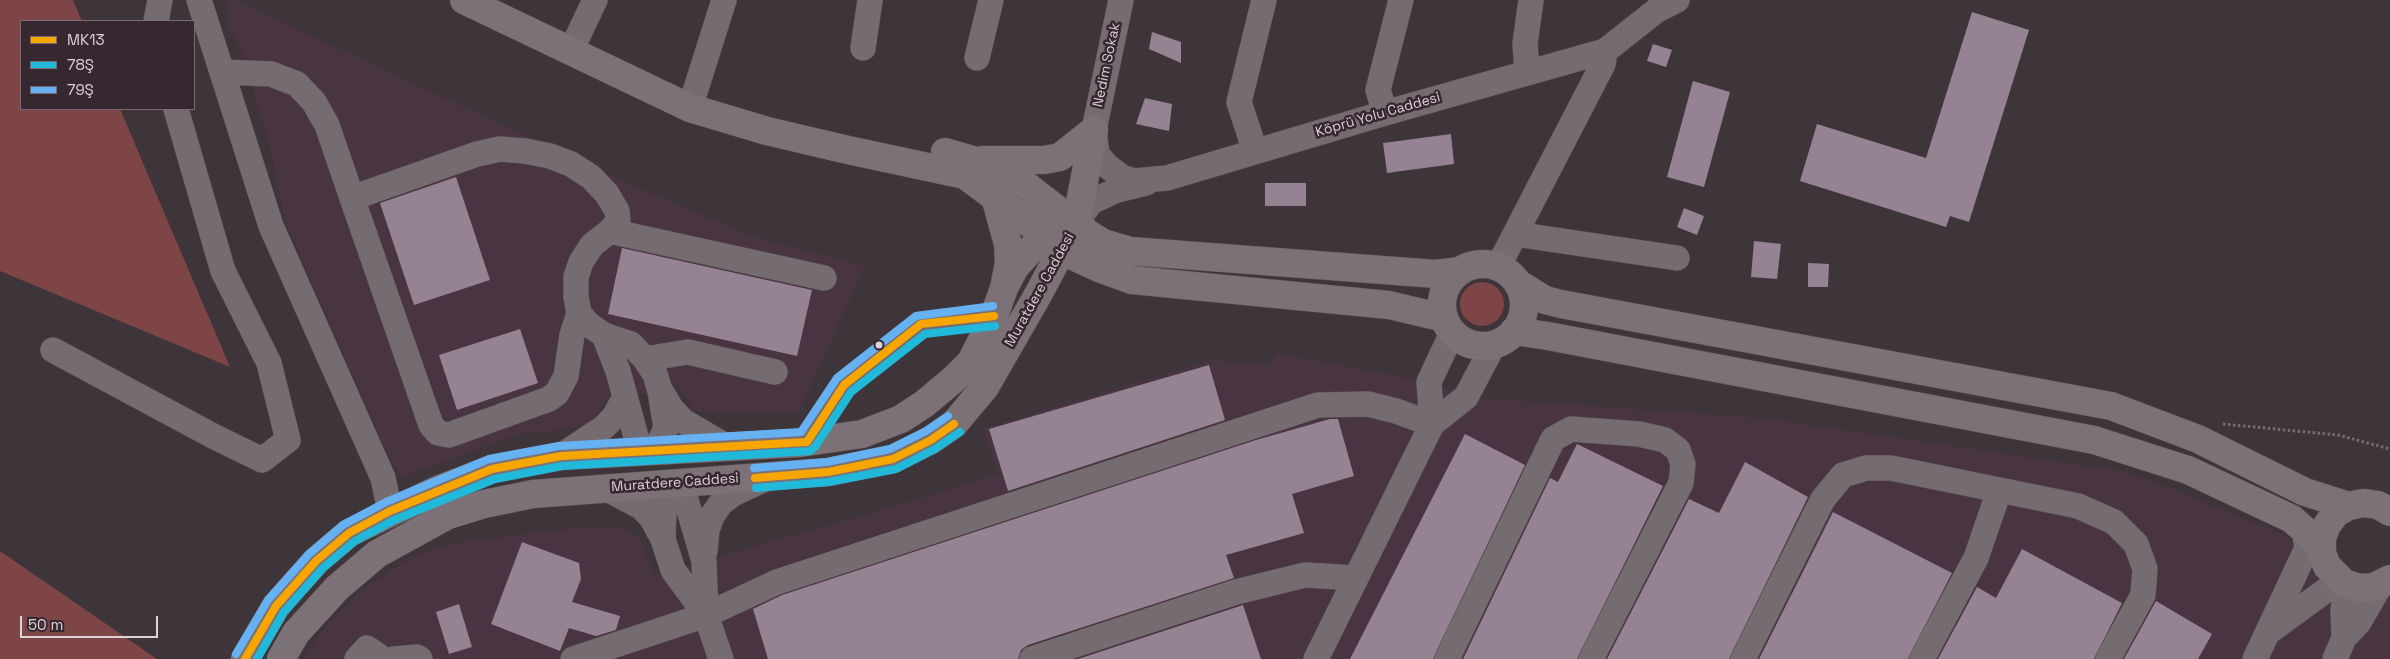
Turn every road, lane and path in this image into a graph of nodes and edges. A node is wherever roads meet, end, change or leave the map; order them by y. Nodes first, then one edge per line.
1 (160, 0) edge
2 (200, 0) edge
3 (464, 0) edge
4 (502, 0) edge
5 (596, 0) edge
6 (724, 0) edge
7 (870, 0) edge
8 (992, 0) edge
9 (1121, 0) edge
10 (1264, 0) edge
11 (1401, 0) edge
12 (1531, 0) edge
13 (1665, 3) edge
14 (156, 20) edge
15 (576, 40) junction
16 (863, 48) dead end
17 (1605, 51) junction
18 (977, 58) dead end
19 (223, 72) junction
20 (1527, 72) junction
21 (694, 95) junction
22 (176, 110) edge
23 (1385, 113) junction
24 (1094, 130) junction
25 (1255, 151) junction
26 (975, 160) junction
27 (1168, 178) junction
28 (996, 197) junction
29 (352, 198) junction
30 (1076, 223) junction
31 (610, 232) junction
32 (1515, 234) junction
33 (1053, 242) junction
34 (1677, 258) dead end
35 (1460, 271) junction
36 (1509, 275) junction
37 (824, 278) dead end
38 (1132, 280) junction
39 (1004, 288) junction
40 (1040, 294) junction
41 (579, 313) junction
42 (994, 316) junction
43 (1448, 326) junction
44 (604, 335) junction
45 (1504, 338) junction
46 (53, 350) dead end
47 (645, 359) junction
48 (775, 372) dead end
49 (660, 391) junction
50 (625, 397) junction
51 (1432, 424) junction
52 (2198, 440) junction
53 (807, 442) junction
54 (724, 445) junction
55 (2390, 449) edge
56 (646, 451) junction
57 (561, 456) junction
58 (771, 476) junction
59 (673, 483) junction
60 (605, 488) junction
61 (1999, 491) junction
62 (2349, 506) junction
63 (390, 511) junction
64 (2390, 512) edge
65 (2299, 524) junction
66 (663, 539) junction
67 (2322, 546) junction
68 (704, 562) junction
69 (1356, 578) junction
70 (2343, 582) junction
71 (2386, 582) edge
72 (706, 615) junction
73 (2268, 632) junction
74 (2340, 649) edge
75 (245, 659) edge
76 (281, 659) edge
77 (357, 659) edge
78 (383, 659) edge
79 (394, 659) edge
80 (420, 659) edge
81 (573, 659) edge
82 (721, 659) edge
83 (1032, 659) edge
84 (1316, 659) edge
85 (1447, 659) edge
86 (1591, 659) edge
87 (1743, 659) edge
88 (1922, 659) edge
89 (2108, 659) edge
90 (2255, 659) edge

1 - 14 street
2 - 19 street
3 - 28 main road
4 - 15 main road
5 - 15 street
6 - 21 street
7 - 16 street
8 - 18 street
9 - 24 street, Nedim Sokak
10 - 25 street
11 - 23 street
12 - 20 street
13 - 17 street, Köprü Yolu Caddesi
15 - 21 main road
17 - 20 street, Köprü Yolu Caddesi
17 - 32 street
19 - 29 street
19 - 63 street
20 - 23 street, Köprü Yolu Caddesi
21 - 26 main road
22 - 46 street
23 - 25 street, Köprü Yolu Caddesi
24 - 26 main road
24 - 27 street, Köprü Yolu Caddesi
24 - 30 main road
25 - 27 street, Köprü Yolu Caddesi
26 - 30 main road
27 - 30 street
28 - 33 main road
28 - 39 main road
29 - 31 street
29 - 41 street
30 - 33 main road, Muratdere Caddesi
30 - 35 main road
31 - 37 street
31 - 41 street
32 - 34 street
32 - 36 street
33 - 38 main road
33 - 39 main road, Muratdere Caddesi
33 - 40 main road, Muratdere Caddesi
35 - 36 main road
35 - 43 main road
36 - 45 main road
36 - 52 main road
38 - 40 main road
38 - 43 main road
39 - 42 main road, Muratdere Caddesi
40 - 58 main road, Muratdere Caddesi
41 - 44 street
42 - 53 main road, Muratdere Caddesi
42 - 53 street
43 - 45 main road
43 - 51 street
44 - 47 street
44 - 50 street
45 - 51 street
45 - 65 main road
47 - 48 street
47 - 49 street
49 - 54 street
49 - 56 street
50 - 56 street
50 - 57 street
51 - 69 street
51 - 72 street
52 - 55 path
52 - 62 main road
53 - 54 main road, Muratdere Caddesi
54 - 56 main road, Muratdere Caddesi
54 - 59 main road
56 - 57 main road, Muratdere Caddesi
56 - 60 main road
57 - 63 main road, Muratdere Caddesi
58 - 59 main road, Muratdere Caddesi
58 - 68 street
59 - 60 main road, Muratdere Caddesi
59 - 66 street
59 - 68 street
60 - 66 street
60 - 76 main road, Muratdere Caddesi
61 - 87 street
61 - 88 street
61 - 89 street
62 - 64 main road
62 - 67 main road
63 - 75 main road, Muratdere Caddesi
65 - 67 main road
65 - 73 street
66 - 72 street
67 - 70 main road
68 - 72 street
69 - 83 street
69 - 84 street
70 - 71 main road
70 - 73 street
70 - 74 street
71 - 74 street
72 - 81 street
72 - 82 street
73 - 90 street
77 - 78 street
79 - 80 street
85 - 86 street

